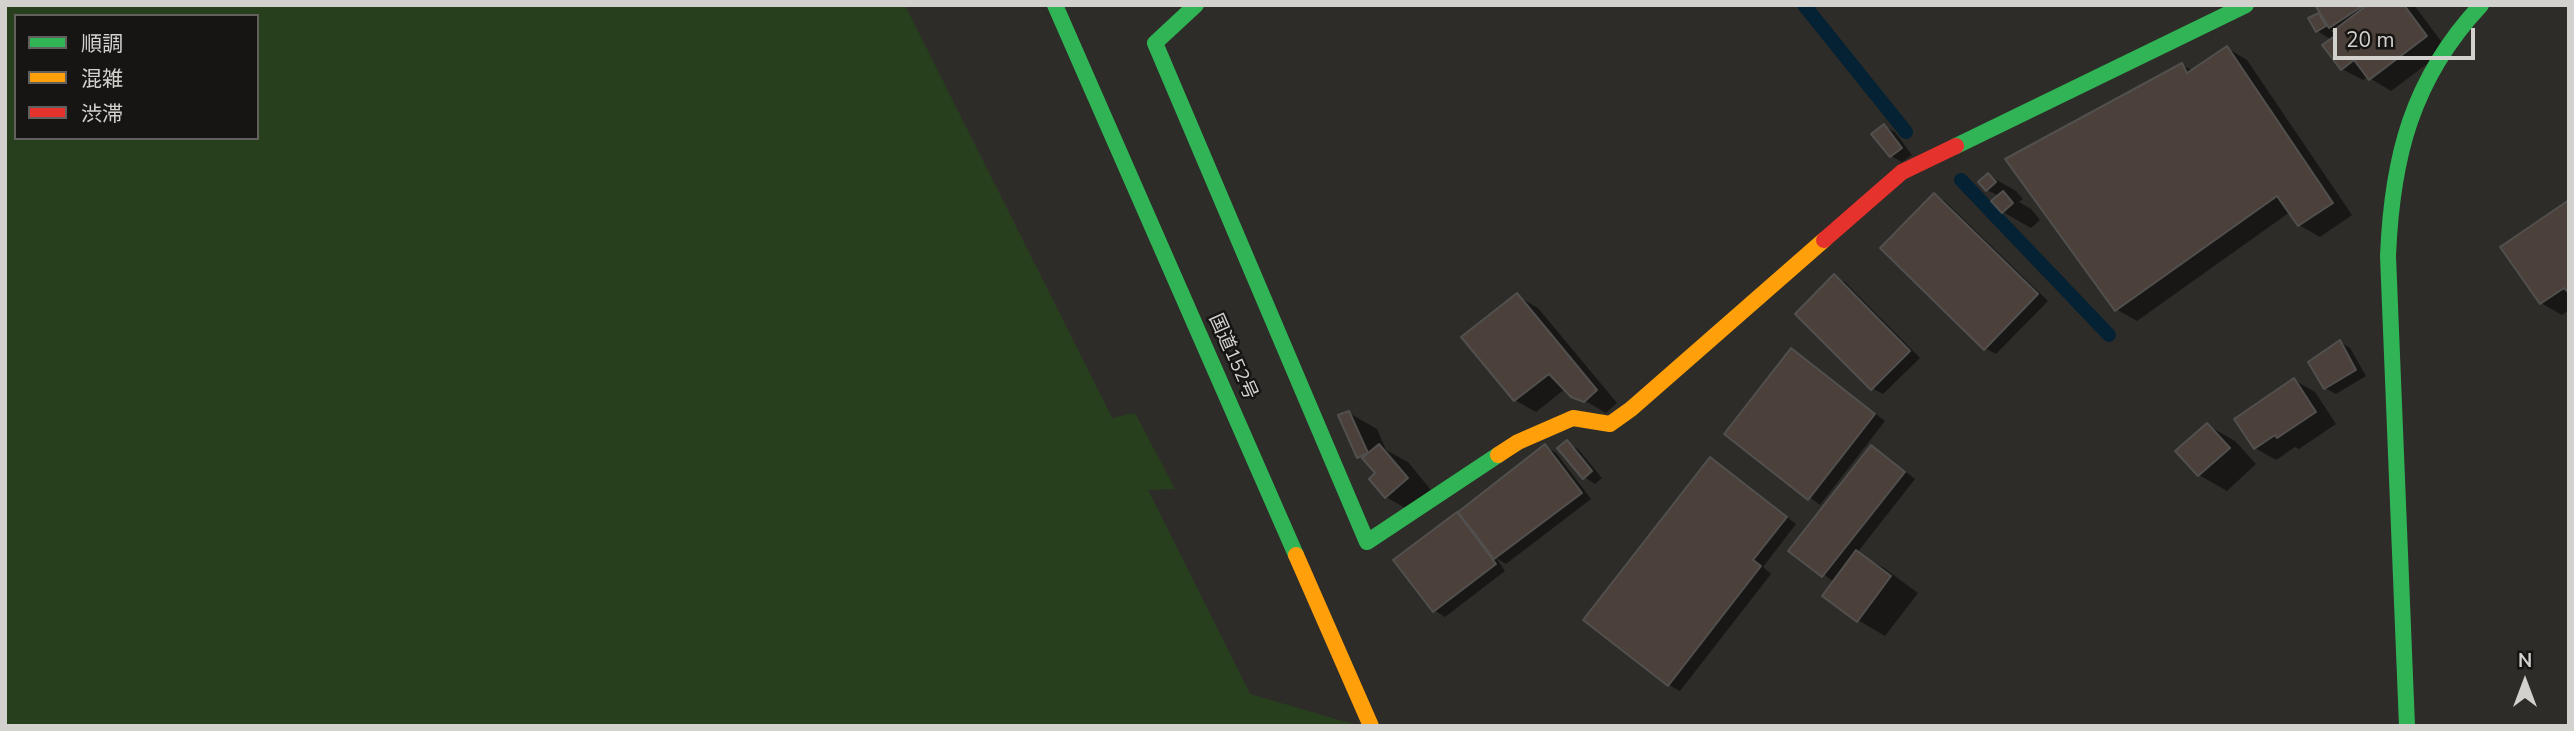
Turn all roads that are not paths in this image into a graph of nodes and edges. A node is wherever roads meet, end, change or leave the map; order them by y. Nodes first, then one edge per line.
1 (1055, 5) edge
2 (1196, 5) edge
3 (2246, 5) edge
4 (2481, 5) edge
5 (1371, 726) edge
6 (2407, 726) edge

1 - 5 main road, 国道152号
2 - 3 main road
4 - 6 main road

